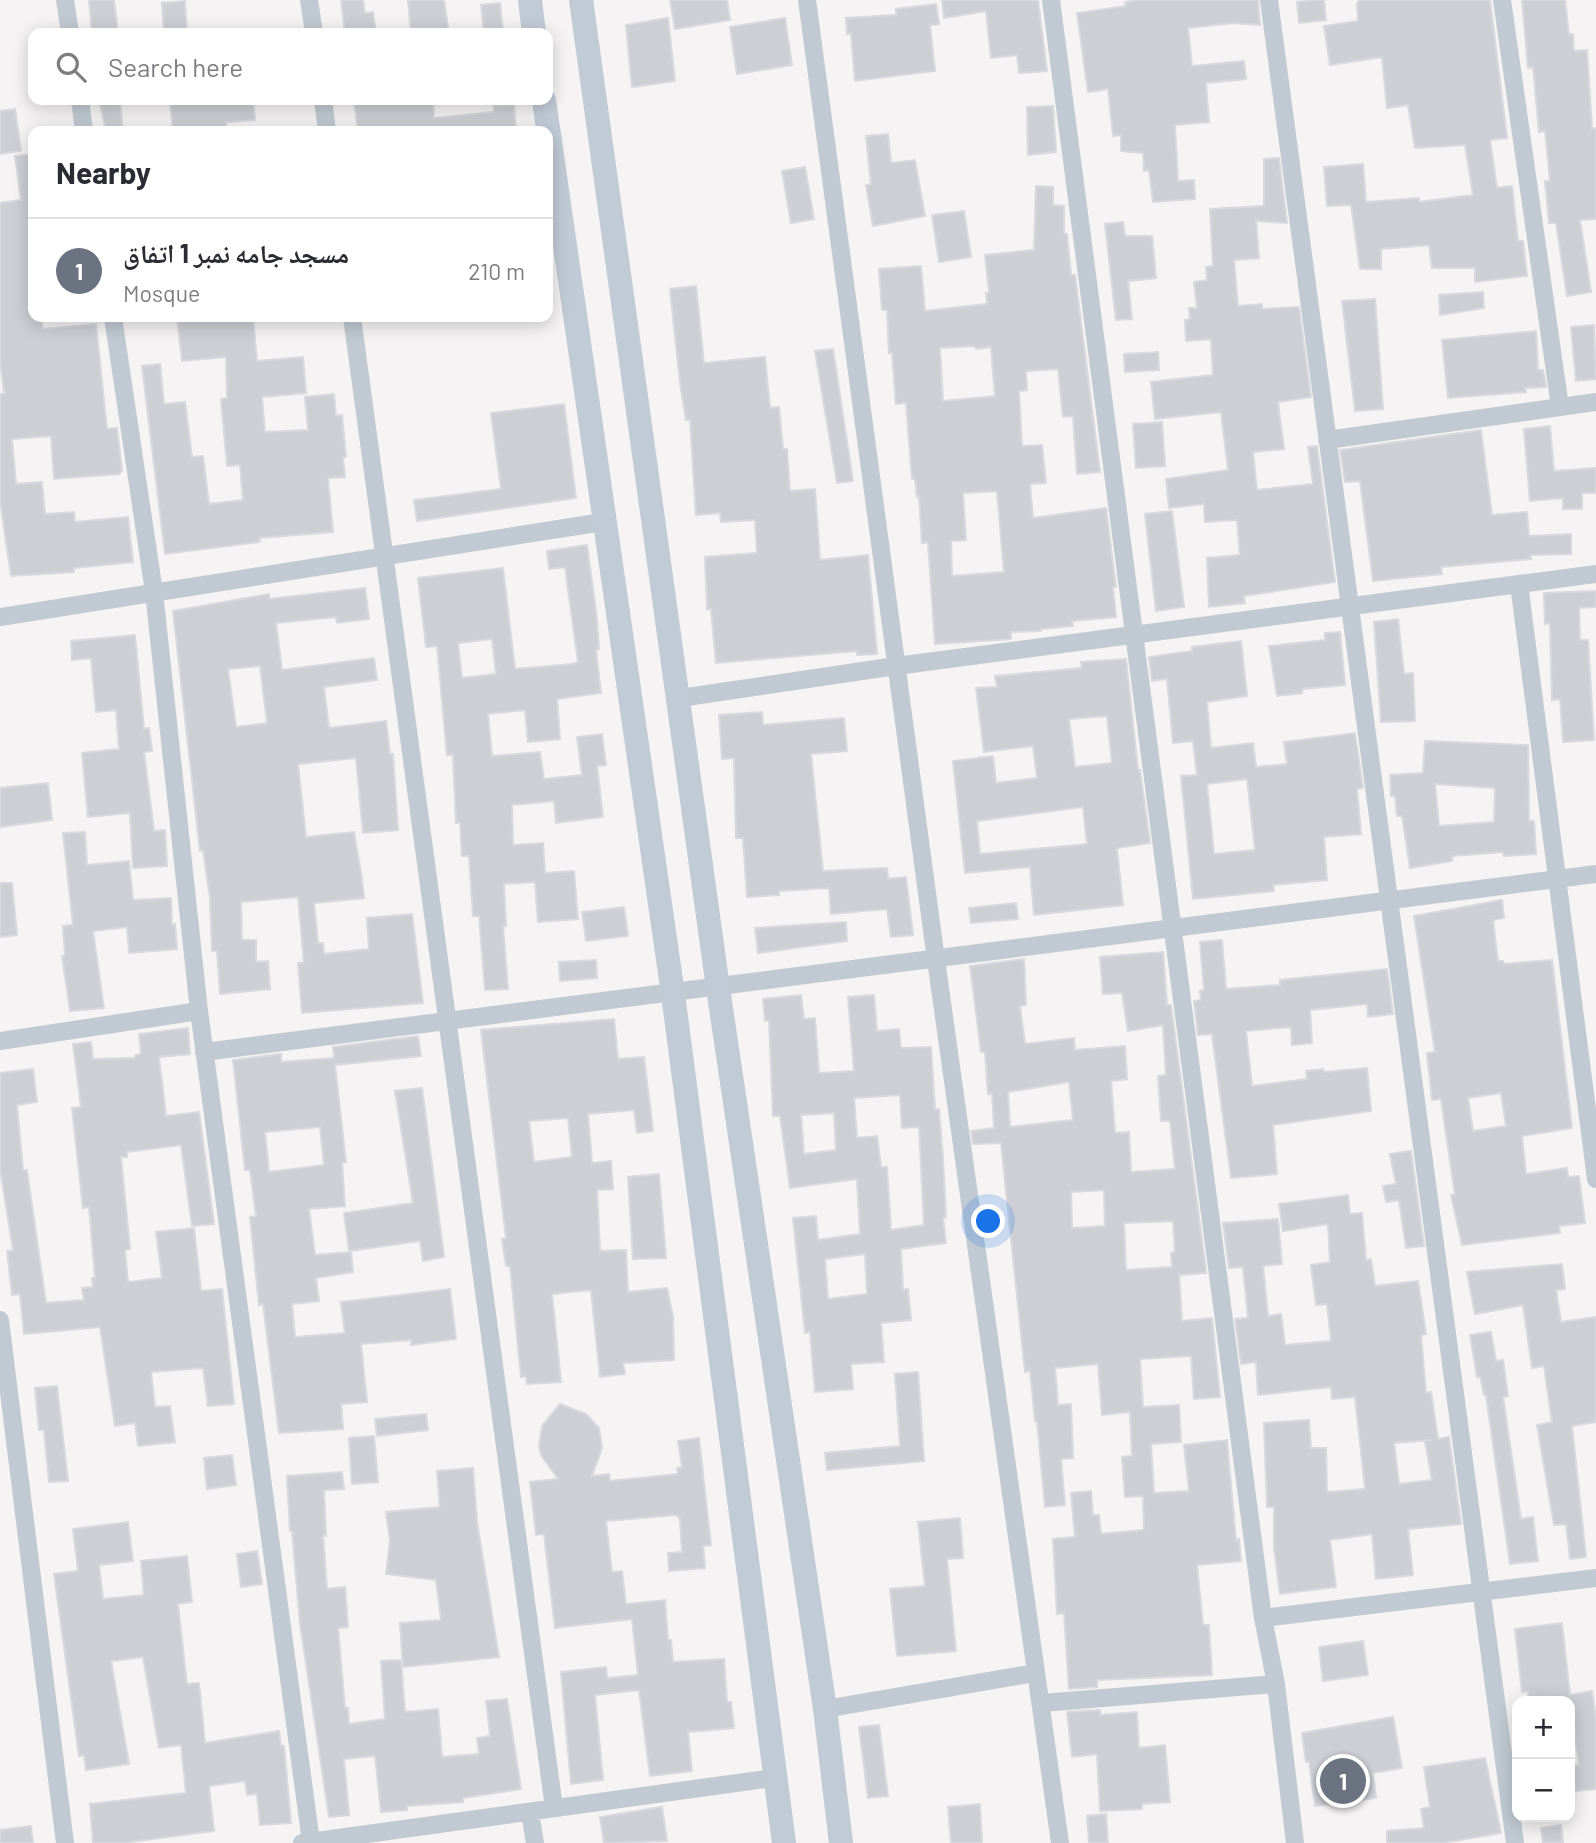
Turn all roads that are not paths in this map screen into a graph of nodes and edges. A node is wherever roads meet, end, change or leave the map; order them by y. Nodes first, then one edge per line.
1 (65, 0) edge
2 (309, 0) edge
3 (530, 0) edge
4 (581, 0) edge
5 (807, 0) edge
6 (1051, 0) edge
7 (1269, 0) edge
8 (1502, 0) edge
9 (69, 28) edge
10 (313, 28) edge
11 (533, 28) edge
12 (81, 105) edge
13 (324, 105) edge
14 (545, 105) edge
15 (84, 126) edge
16 (326, 126) edge
17 (548, 126) edge
18 (553, 164) edge
19 (114, 322) edge
20 (353, 322) edge
21 (1596, 402) edge
22 (1560, 407) junction
23 (1327, 440) junction
24 (603, 522) junction
25 (385, 555) junction
26 (1596, 573) edge
27 (1519, 584) junction
28 (154, 592) junction
29 (1350, 606) junction
30 (0, 617) edge
31 (1134, 635) junction
32 (896, 666) junction
33 (680, 698) junction
34 (1596, 874) edge
35 (1557, 879) junction
36 (1389, 901) junction
37 (1173, 929) junction
38 (936, 960) junction
39 (718, 988) junction
40 (673, 994) junction
41 (199, 1011) junction
42 (448, 1023) junction
43 (0, 1041) edge
44 (204, 1052) junction
45 (1596, 1180) edge
46 (0, 1320) edge
47 (3, 1366) edge
48 (1596, 1578) edge
49 (1482, 1592) junction
50 (1263, 1618) junction
51 (1035, 1673) junction
52 (1276, 1684) junction
53 (1042, 1703) junction
54 (825, 1709) junction
55 (773, 1778) junction
56 (554, 1808) junction
57 (530, 1812) junction
58 (305, 1842) edge
59 (65, 1843) edge
60 (534, 1843) edge
61 (784, 1843) edge
62 (841, 1843) edge
63 (1059, 1843) edge
64 (1295, 1843) edge
65 (1515, 1843) edge

1 - 9 street
2 - 10 street
3 - 11 main road
4 - 33 main road
5 - 32 street
6 - 31 street
7 - 23 street
8 - 22 street
12 - 15 street
13 - 16 street
14 - 17 main road
18 - 24 main road
19 - 28 street
20 - 25 street
21 - 22 street
22 - 23 street
23 - 29 street
24 - 25 street
24 - 40 main road
25 - 28 street
25 - 42 street
26 - 27 street
27 - 29 street
27 - 35 street
28 - 30 street
28 - 41 street
29 - 31 street
29 - 36 street
31 - 32 street
31 - 37 street
32 - 33 street
32 - 38 street
33 - 39 main road
34 - 35 street
35 - 36 street
35 - 45 street
36 - 37 street
36 - 49 street
37 - 38 street
37 - 50 street
38 - 39 street
38 - 51 street
39 - 40 street
39 - 54 main road
40 - 42 street
40 - 55 main road
41 - 43 street
41 - 44 street
42 - 44 street
42 - 56 street
44 - 58 street
46 - 47 street
47 - 59 street
48 - 49 street
49 - 50 street
49 - 65 street
50 - 52 street
51 - 53 street
51 - 54 street
52 - 53 street
52 - 64 street
53 - 63 street
54 - 62 main road
55 - 56 street
55 - 61 main road
56 - 57 street
57 - 58 street
57 - 60 street

